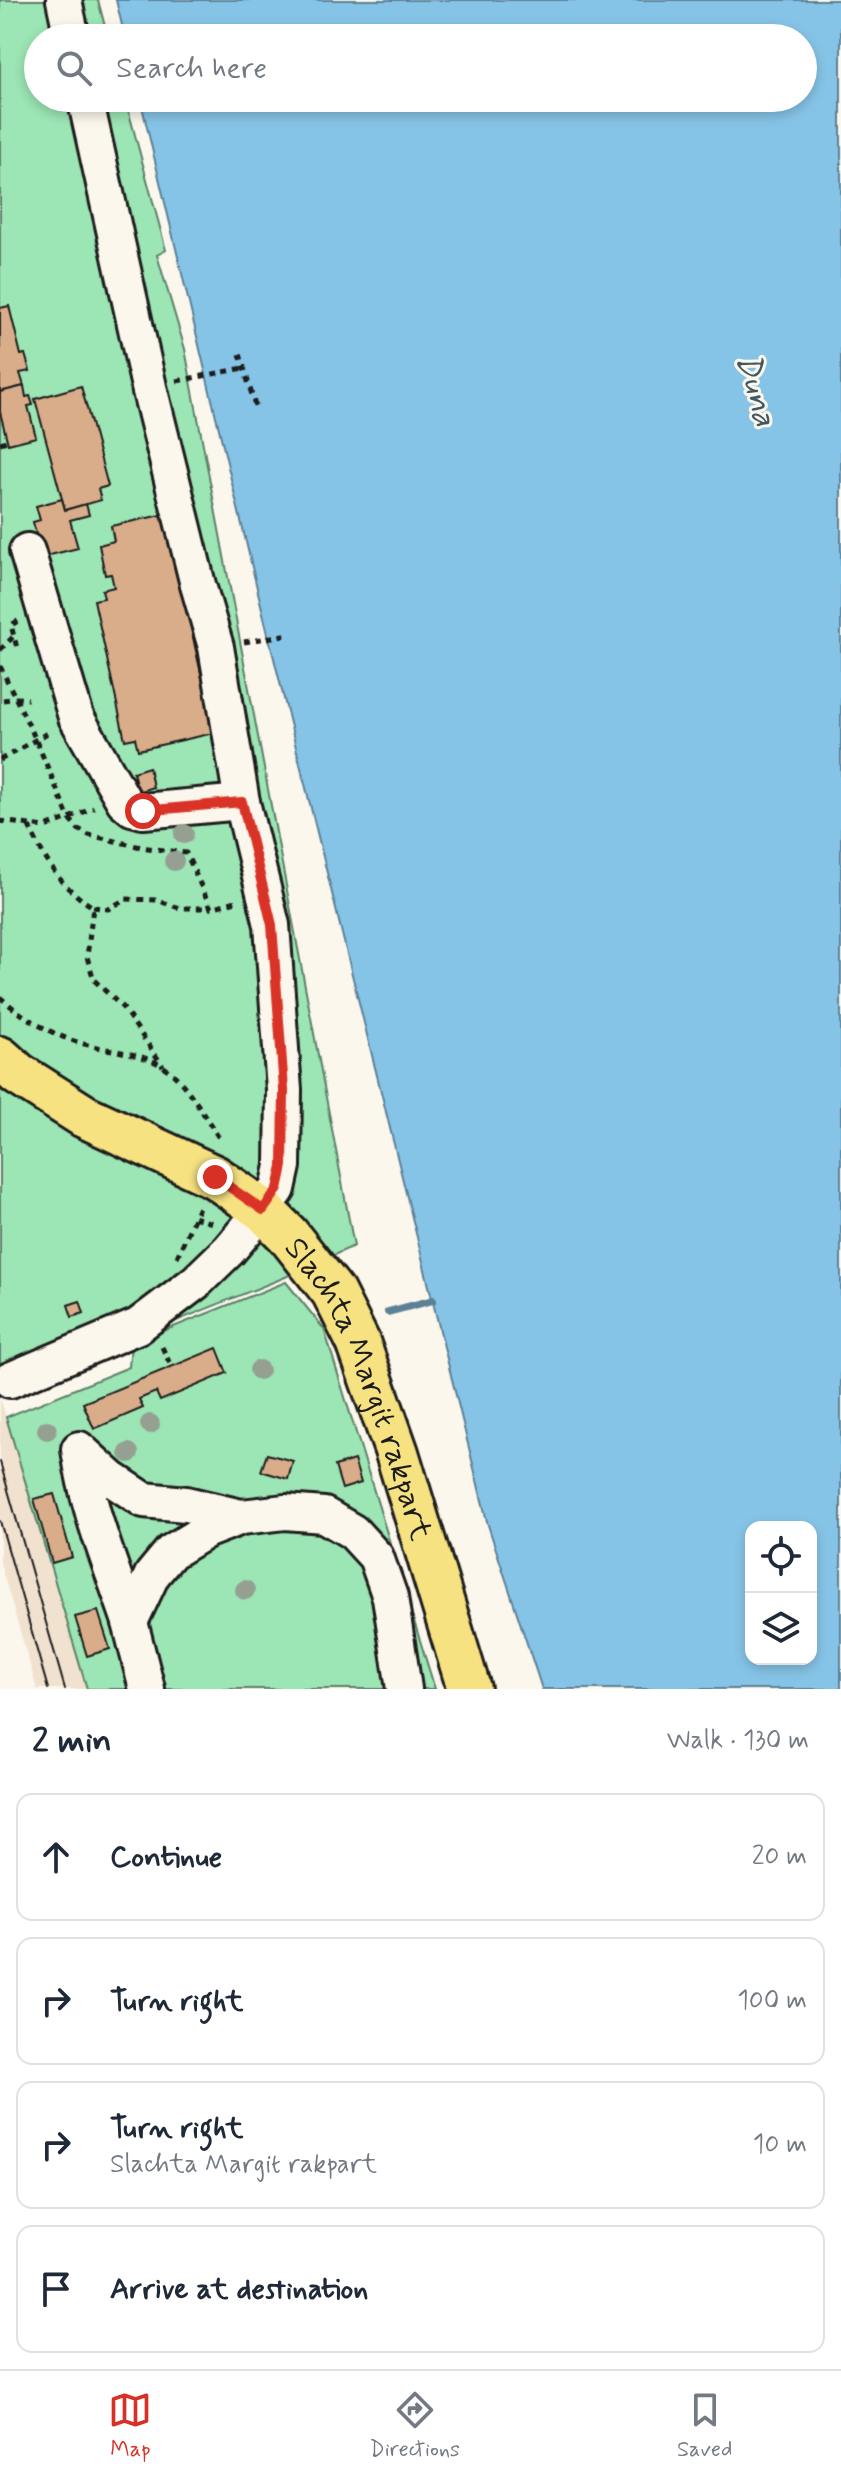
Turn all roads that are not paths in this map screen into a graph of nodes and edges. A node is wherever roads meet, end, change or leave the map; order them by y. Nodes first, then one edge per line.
1 (64, 0) edge
2 (69, 24) edge
3 (88, 112) edge
4 (27, 551) dead end
5 (242, 802) junction
6 (0, 1058) edge
7 (263, 1210) junction
8 (10, 1380) dead end
9 (241, 1517) junction
10 (130, 1622) junction
11 (147, 1689) edge
12 (404, 1689) edge
13 (469, 1689) edge

1 - 2 lane
3 - 5 lane
4 - 5 lane
5 - 7 lane
6 - 7 main road, Slachta Margit rakpart
7 - 8 lane
7 - 13 main road, Slachta Margit rakpart
9 - 10 lane
9 - 10 lane
9 - 12 lane
10 - 11 lane

